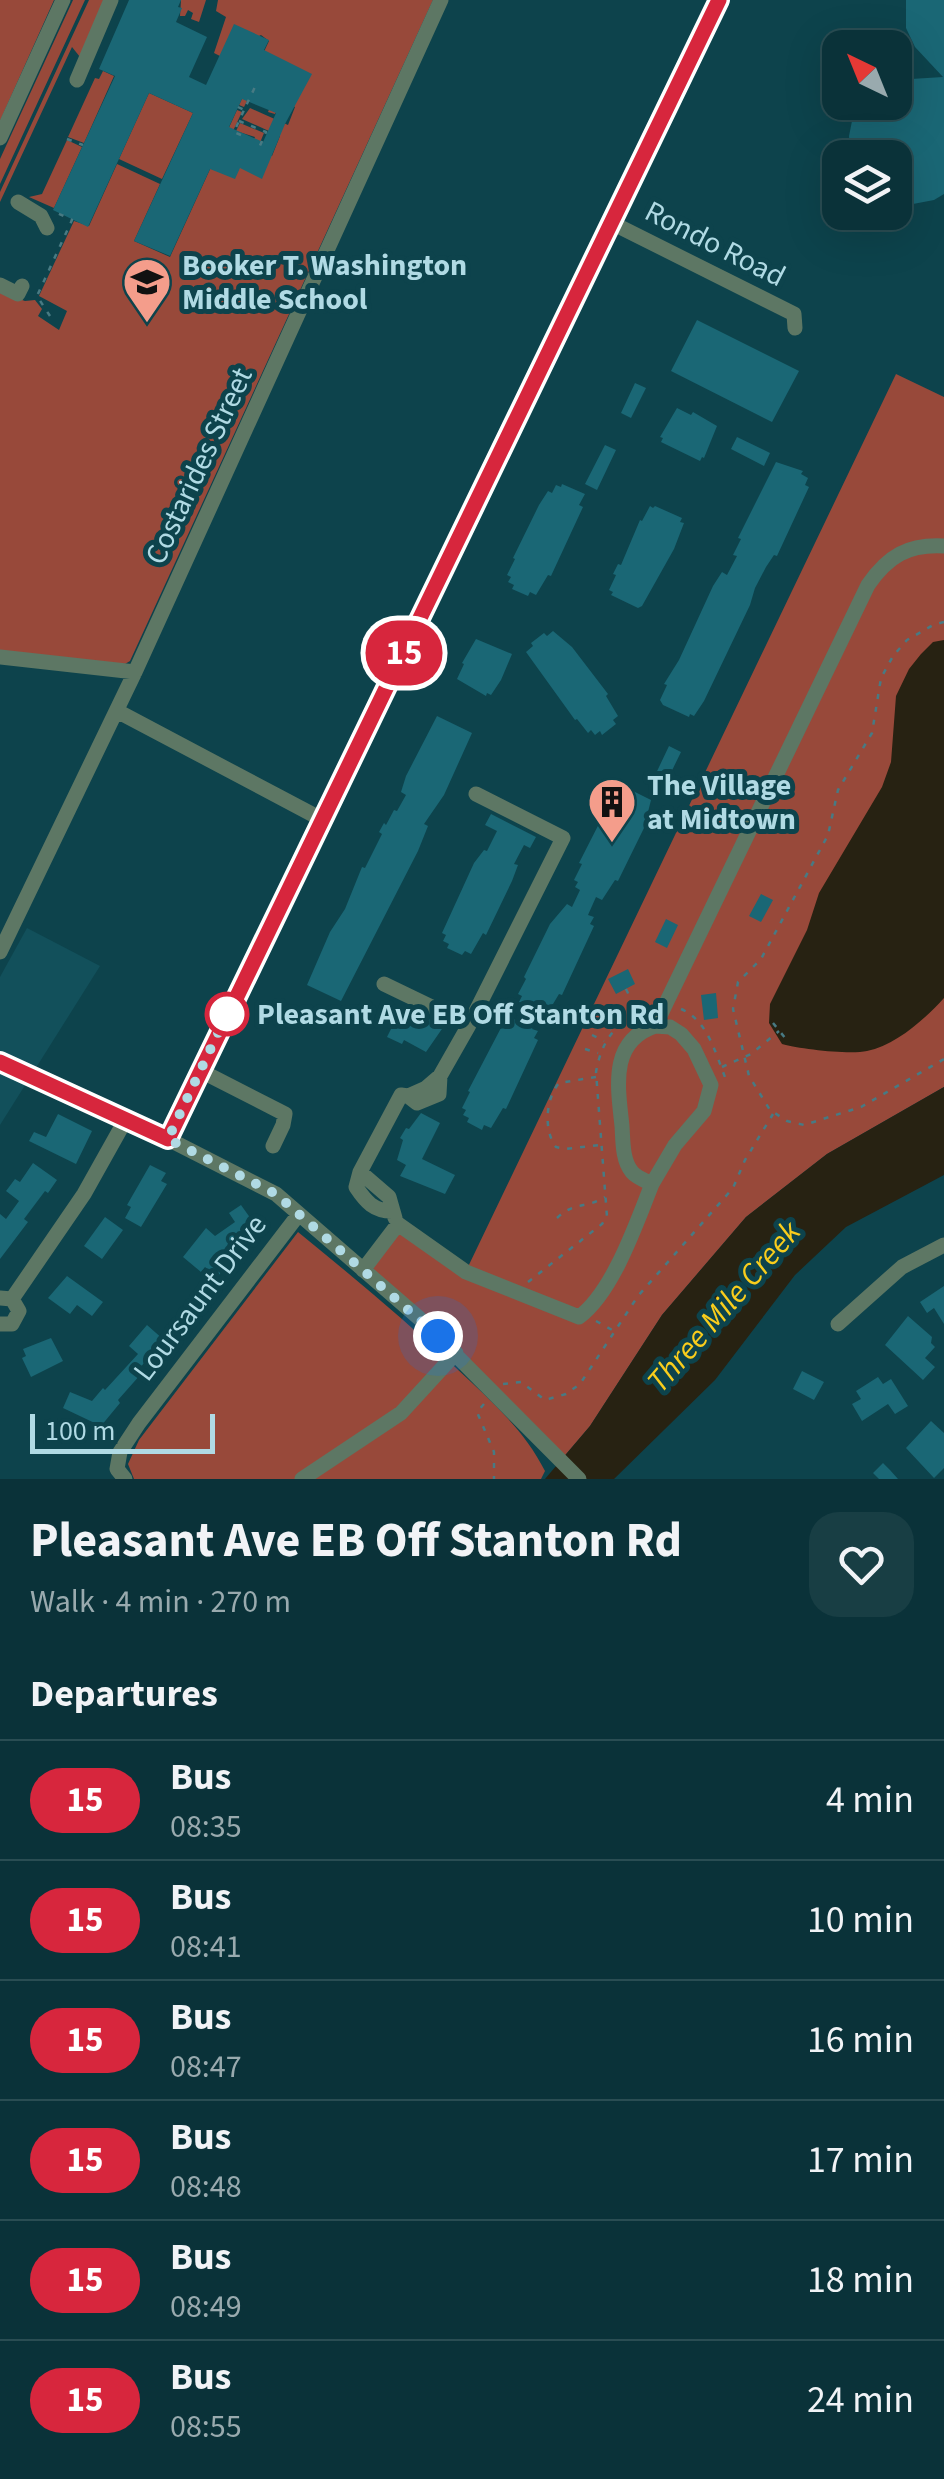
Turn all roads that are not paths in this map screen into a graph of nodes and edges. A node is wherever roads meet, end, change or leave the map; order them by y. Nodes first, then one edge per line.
1 (63, 0) edge
2 (110, 0) edge
3 (442, 0) edge
4 (712, 5) edge
5 (76, 80) dead end
6 (0, 138) edge
7 (18, 202) dead end
8 (612, 223) junction
9 (47, 228) dead end
10 (0, 285) edge
11 (22, 286) dead end
12 (794, 321) dead end
13 (944, 546) edge
14 (0, 656) edge
15 (134, 672) junction
16 (117, 710) junction
17 (476, 794) dead end
18 (323, 820) junction
19 (0, 952) edge
20 (384, 984) dead end
21 (469, 1025) junction
22 (655, 1026) junction
23 (1, 1060) edge
24 (199, 1070) junction
25 (126, 1119) junction
26 (168, 1139) junction
27 (272, 1146) dead end
28 (652, 1184) junction
29 (299, 1214) junction
30 (395, 1218) junction
31 (944, 1244) edge
32 (364, 1270) junction
33 (6, 1298) edge
34 (0, 1324) edge
35 (838, 1324) dead end
36 (456, 1354) junction
37 (121, 1474) edge
38 (302, 1479) edge
39 (579, 1479) edge

1 - 6 street
2 - 5 street
3 - 15 street, Costarides Street
4 - 8 street
7 - 9 street
8 - 12 street, Rondo Road
8 - 18 street
10 - 11 street
13 - 22 street
14 - 15 street
15 - 16 street, Costarides Street
16 - 18 street
16 - 19 street, Costarides Street
17 - 21 street
18 - 24 street
20 - 21 street
21 - 30 street
22 - 28 street
22 - 28 street
23 - 25 street
24 - 26 street
24 - 27 street
25 - 26 street
25 - 33 street
26 - 29 street
28 - 30 street
29 - 32 street
29 - 37 street, Loursaunt Drive
30 - 32 street
31 - 35 street
32 - 36 street
33 - 34 street
36 - 38 street
36 - 39 street

